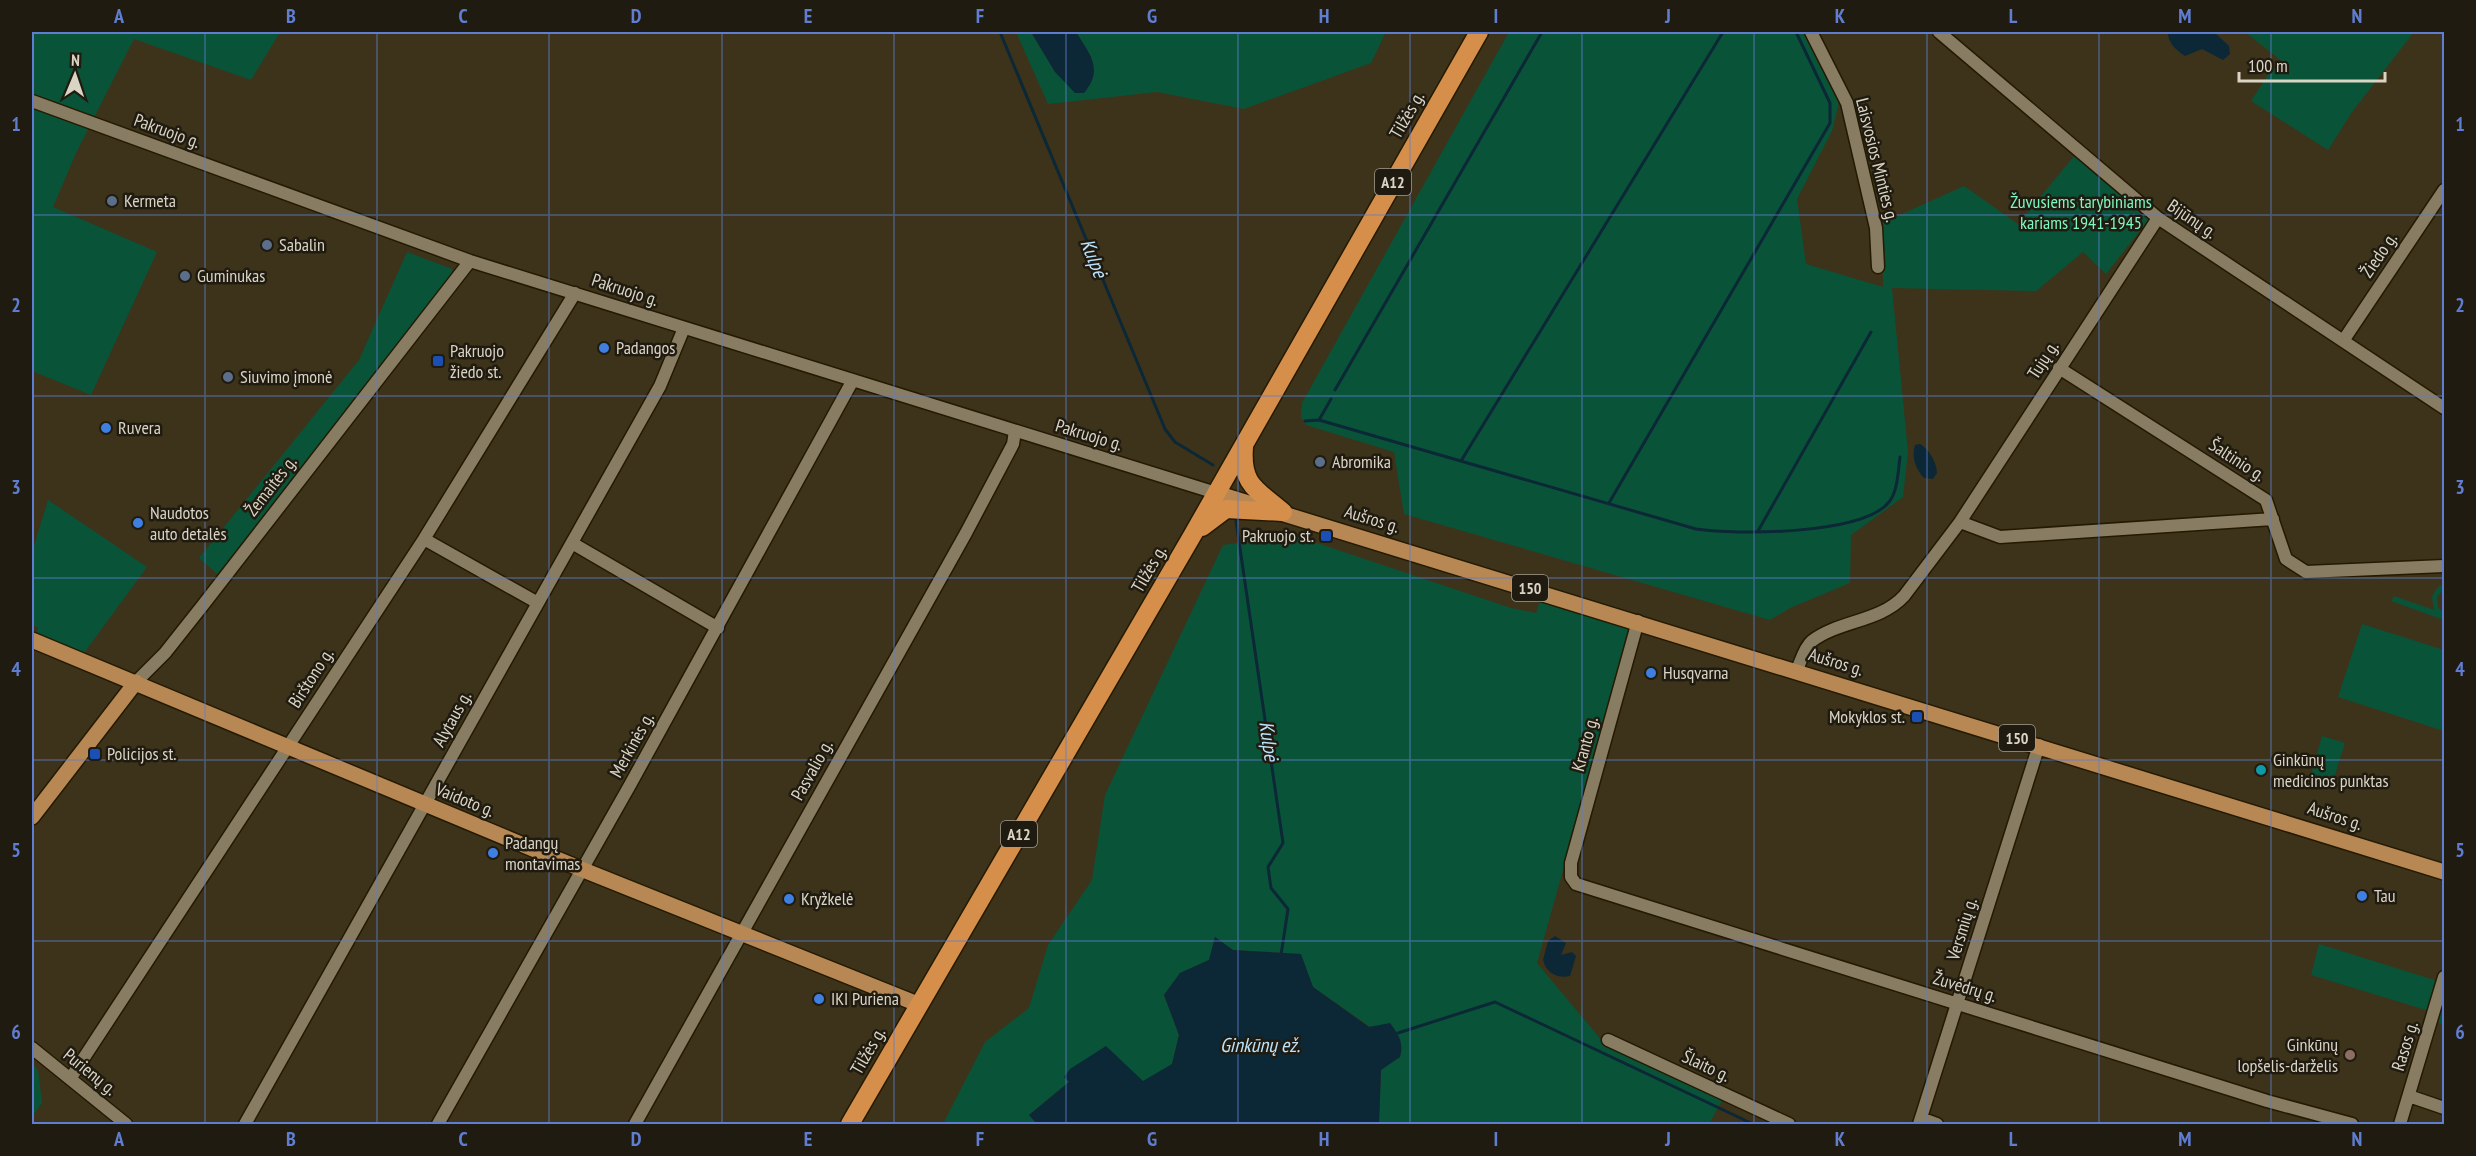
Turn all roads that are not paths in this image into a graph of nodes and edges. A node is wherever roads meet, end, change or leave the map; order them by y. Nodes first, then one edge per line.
1 (1479, 32) edge
2 (1811, 32) edge
3 (1941, 32) edge
4 (32, 101) edge
5 (2445, 190) edge
6 (2158, 218) junction
7 (470, 261) junction
8 (1878, 267) dead end
9 (575, 293) junction
10 (684, 328) junction
11 (2343, 341) junction
12 (2059, 368) junction
13 (853, 380) junction
14 (2445, 408) edge
15 (1015, 431) junction
16 (1245, 442) junction
17 (1216, 493) junction
18 (1283, 512) junction
19 (2273, 519) junction
20 (1960, 522) junction
21 (1192, 536) junction
22 (424, 538) junction
23 (572, 543) junction
24 (2445, 567) edge
25 (538, 603) junction
26 (1638, 621) junction
27 (718, 628) junction
28 (32, 640) edge
29 (1797, 670) junction
30 (136, 682) junction
31 (2039, 745) junction
32 (287, 747) junction
33 (424, 804) junction
34 (32, 817) edge
35 (581, 869) junction
36 (2445, 872) edge
37 (1571, 878) joint
38 (741, 932) junction
39 (2445, 976) edge
40 (1958, 1003) junction
41 (920, 1005) junction
42 (1608, 1040) dead end
43 (32, 1048) edge
44 (70, 1079) junction
45 (2409, 1096) junction
46 (2445, 1108) edge
47 (1920, 1121) edge
48 (126, 1125) edge
49 (245, 1125) edge
50 (438, 1125) edge
51 (634, 1125) edge
52 (850, 1125) edge
53 (1789, 1125) edge
54 (1937, 1125) edge
55 (2352, 1125) edge
56 (2400, 1125) edge

1 - 16 highway, Tilžės g. / A12
2 - 8 street, Laisvosios Minties g.
3 - 6 street, Bijūnų g.
4 - 7 street, Pakruojo g.
5 - 11 street, Žiedo g.
6 - 11 street, Bijūnų g.
6 - 12 street, Tujų g.
7 - 9 street, Pakruojo g.
7 - 30 street, Žemaitės g.
9 - 10 street, Pakruojo g.
9 - 22 street, Birštono g.
10 - 13 street, Pakruojo g.
10 - 23 street, Alytaus g.
11 - 14 street, Bijūnų g.
12 - 19 street, Šaltinio g.
12 - 20 street, Tujų g.
13 - 15 street, Pakruojo g.
13 - 27 street, Merkinės g.
15 - 17 street, Pakruojo g.
15 - 38 street, Pasvalio g.
16 - 17 highway, Tilžės g. / A12
16 - 18 highway
17 - 18 main road, Aušros g. / 150
17 - 21 highway, Tilžės g. / A12
18 - 21 highway
18 - 26 main road, Aušros g. / 150
19 - 20 street
19 - 24 street, Šaltinio g.
20 - 29 street, Tujų g.
21 - 41 highway, Tilžės g. / A12
22 - 25 street
22 - 32 street, Birštono g.
23 - 25 street, Alytaus g.
23 - 27 street
25 - 33 street, Alytaus g.
26 - 29 main road, Aušros g. / 150
26 - 37 street, Kranto g.
27 - 35 street, Merkinės g.
28 - 30 main road, Vaidoto g.
29 - 31 main road, Aušros g. / 150
30 - 32 main road, Vaidoto g.
30 - 34 main road, Žemaitės g.
31 - 36 main road, Aušros g. / 150
31 - 40 street, Versmių g.
32 - 33 main road, Vaidoto g.
32 - 44 street, Birštono g.
33 - 35 main road, Vaidoto g.
33 - 49 street, Alytaus g.
35 - 38 main road, Vaidoto g.
35 - 50 street, Merkinės g.
37 - 40 street, Žuvėdrų g.
38 - 41 main road, Vaidoto g.
38 - 51 street, Pasvalio g.
39 - 45 street, Rasos g.
40 - 47 street, Versmių g.
40 - 55 street, Žuvėdrų g.
41 - 52 highway, Tilžės g. / A12
42 - 53 street, Šlaito g.
43 - 44 street, Purienų g.
44 - 48 street, Purienų g.
45 - 46 street
45 - 56 street, Rasos g.
47 - 54 street

